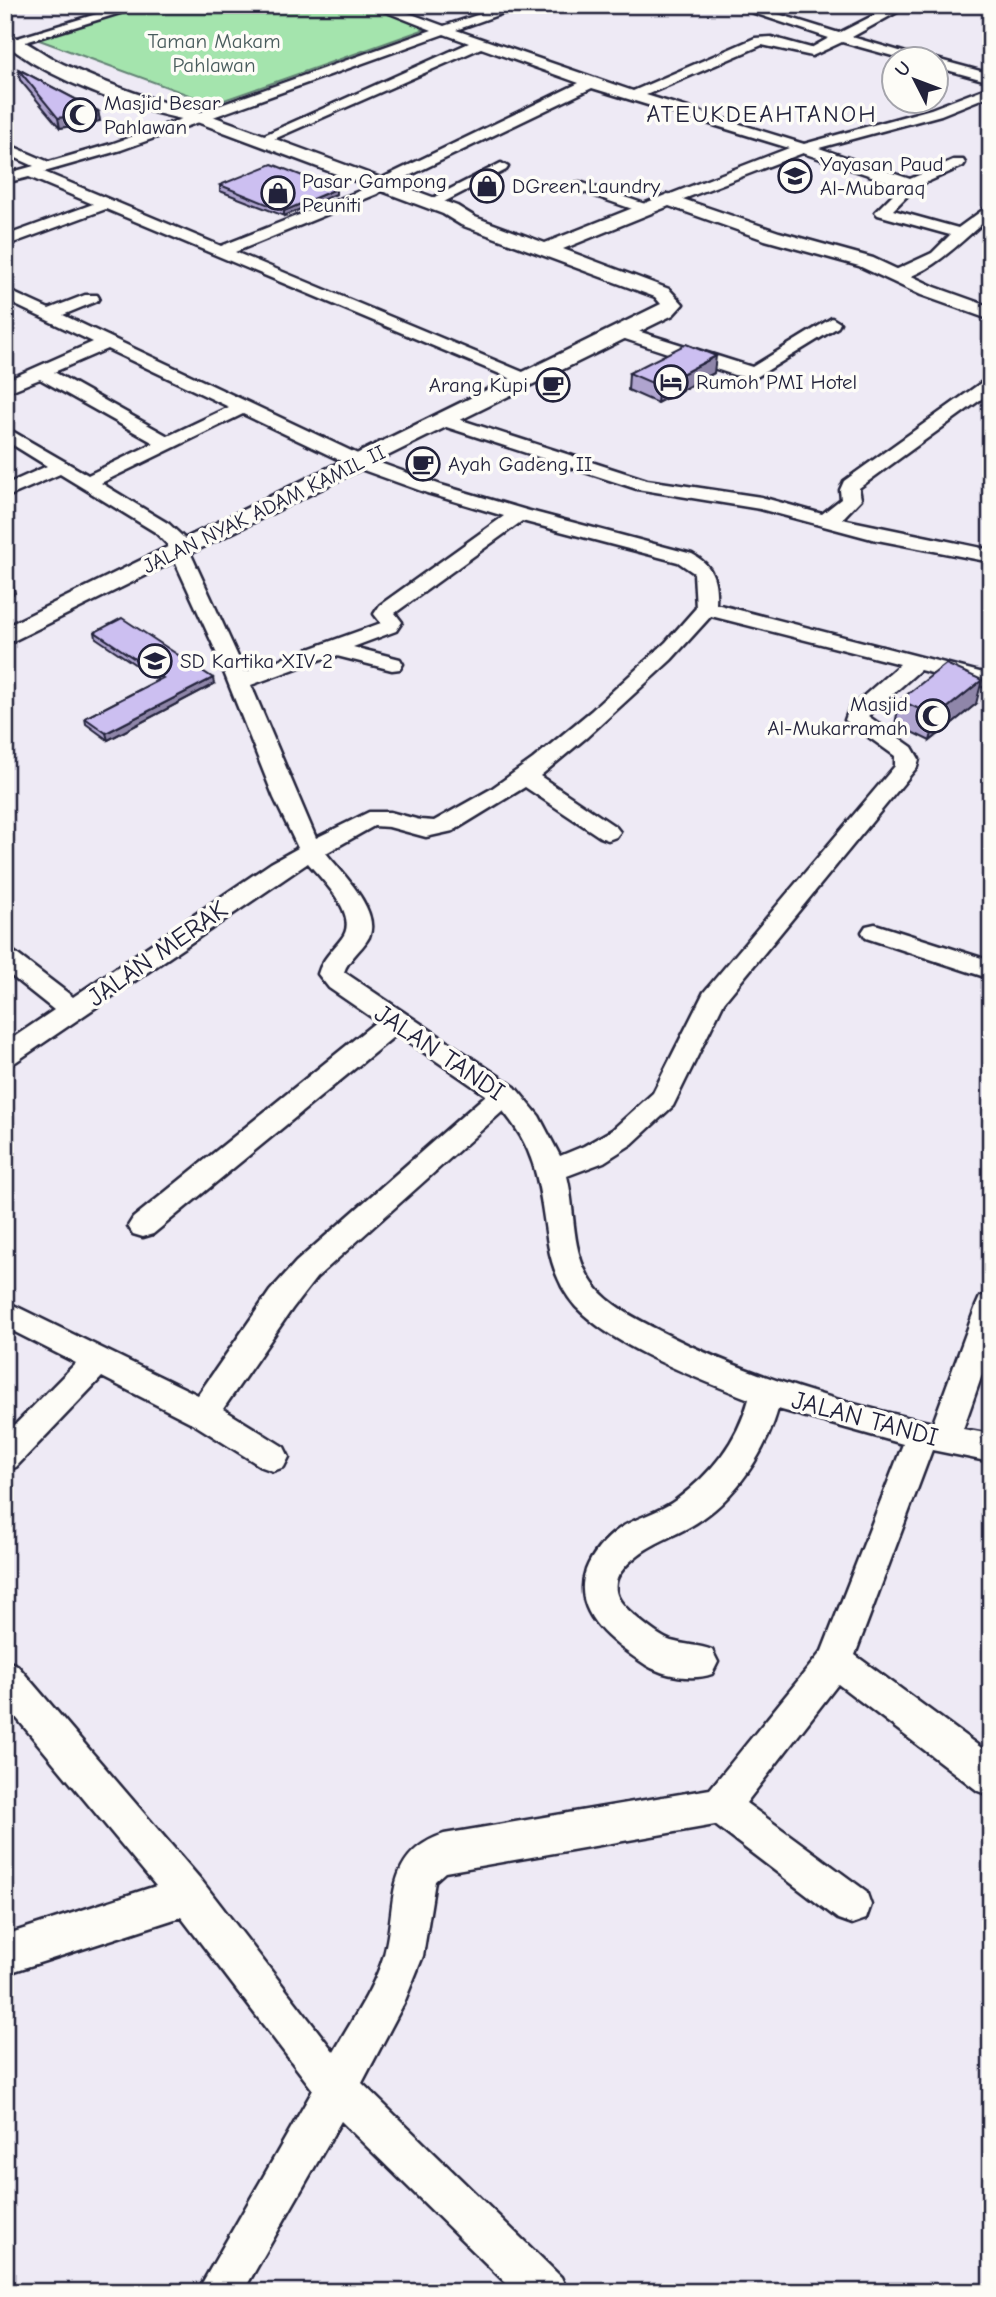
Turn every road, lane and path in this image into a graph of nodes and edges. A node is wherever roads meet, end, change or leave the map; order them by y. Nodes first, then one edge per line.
1 (140, 5) edge
2 (520, 5) edge
3 (736, 5) edge
4 (904, 5) edge
5 (379, 6) edge
6 (441, 31) junction
7 (8, 36) edge
8 (840, 37) junction
9 (478, 44) junction
10 (880, 48) edge
11 (950, 67) edge
12 (991, 78) edge
13 (591, 83) junction
14 (991, 90) edge
15 (631, 97) junction
16 (189, 118) junction
17 (260, 140) junction
18 (5, 147) edge
19 (803, 148) junction
20 (286, 155) junction
21 (958, 163) dead end
22 (48, 167) junction
23 (501, 167) dead end
24 (31, 172) junction
25 (5, 179) edge
26 (911, 184) junction
27 (580, 186) dead end
28 (376, 188) junction
29 (668, 200) junction
30 (431, 202) junction
31 (106, 204) junction
32 (991, 208) edge
33 (646, 209) junction
34 (468, 221) junction
35 (961, 233) junction
36 (5, 241) edge
37 (547, 249) junction
38 (221, 252) junction
39 (897, 275) junction
40 (90, 298) dead end
41 (10, 301) edge
42 (991, 314) edge
43 (48, 315) junction
44 (832, 323) dead end
45 (622, 332) junction
46 (105, 343) junction
47 (42, 373) junction
48 (524, 379) junction
49 (991, 384) edge
50 (5, 388) edge
51 (241, 408) junction
52 (443, 420) junction
53 (5, 432) edge
54 (167, 443) junction
55 (359, 462) junction
56 (60, 467) junction
57 (85, 483) junction
58 (5, 492) edge
59 (519, 514) junction
60 (824, 520) junction
61 (180, 550) junction
62 (990, 556) edge
63 (706, 608) junction
64 (5, 637) edge
65 (331, 648) junction
66 (916, 662) junction
67 (392, 664) dead end
68 (239, 682) junction
69 (991, 682) edge
70 (525, 776) junction
71 (608, 832) dead end
72 (310, 851) junction
73 (876, 932) dead end
74 (5, 958) edge
75 (991, 970) edge
76 (73, 1011) junction
77 (395, 1021) junction
78 (5, 1056) edge
79 (505, 1094) junction
80 (552, 1170) junction
81 (143, 1226) dead end
82 (991, 1306) edge
83 (5, 1313) edge
84 (99, 1360) junction
85 (767, 1392) junction
86 (203, 1413) junction
87 (932, 1437) junction
88 (991, 1448) edge
89 (5, 1457) edge
90 (273, 1457) dead end
91 (835, 1661) junction
92 (700, 1662) dead end
93 (5, 1678) edge
94 (991, 1778) edge
95 (720, 1806) junction
96 (188, 1895) junction
97 (852, 1905) dead end
98 (5, 1955) edge
99 (337, 2088) junction
100 (219, 2292) edge
101 (547, 2292) edge

1 - 7 street
2 - 6 street
3 - 8 street
4 - 8 street
5 - 6 street
6 - 9 street
6 - 16 street
7 - 16 street
8 - 10 street
8 - 15 street
9 - 13 street
9 - 17 street
11 - 12 street
13 - 15 street
13 - 28 street
14 - 19 street
15 - 19 street
16 - 17 street
16 - 20 street
16 - 22 street
17 - 20 street
18 - 22 street
19 - 26 street
19 - 29 street
20 - 28 street
21 - 26 street
22 - 24 street
23 - 30 street
24 - 25 street
24 - 31 street
26 - 35 street
27 - 33 street
28 - 30 street
28 - 34 street
28 - 38 street
29 - 33 street
29 - 39 street
30 - 34 street
31 - 36 street
31 - 38 street
32 - 35 street
33 - 37 street
34 - 37 street
35 - 39 street
37 - 45 street, JALAN NYAK ADAM KAMIL II
38 - 48 street
39 - 42 street
40 - 43 street
41 - 43 street
43 - 46 street
44 - 45 street
45 - 48 street, JALAN NYAK ADAM KAMIL II
46 - 47 street
46 - 51 street
47 - 50 street
47 - 54 street
48 - 52 street, JALAN NYAK ADAM KAMIL II
49 - 60 street
51 - 54 street
51 - 55 street
52 - 55 street, JALAN NYAK ADAM KAMIL II
52 - 60 street
53 - 56 street, JALAN TANDI
54 - 57 street
55 - 59 street
55 - 61 street, JALAN NYAK ADAM KAMIL II
56 - 57 street, JALAN TANDI
56 - 58 street
57 - 61 street, JALAN TANDI
59 - 63 street
59 - 65 street
60 - 62 street
61 - 64 street, JALAN NYAK ADAM KAMIL II
61 - 68 street, JALAN TANDI
63 - 66 street
63 - 70 street, JALAN MERAK
65 - 67 street
65 - 68 street
66 - 69 street
66 - 80 street
68 - 72 street, JALAN TANDI
70 - 71 street
70 - 72 street, JALAN MERAK
72 - 76 street, JALAN MERAK
72 - 77 street, JALAN TANDI
73 - 75 street
74 - 76 street
76 - 78 street, JALAN MERAK
77 - 79 street, JALAN TANDI
77 - 81 street
79 - 80 street, JALAN TANDI
79 - 86 street
80 - 85 street, JALAN TANDI
82 - 87 street
83 - 84 street
84 - 86 street
84 - 89 street
85 - 87 street, JALAN TANDI
85 - 92 street
86 - 90 street
87 - 88 street, JALAN TANDI
87 - 91 street
91 - 94 street
91 - 95 street
93 - 96 street
95 - 97 street
95 - 99 street
96 - 98 street
96 - 99 street
99 - 100 street
99 - 101 street

